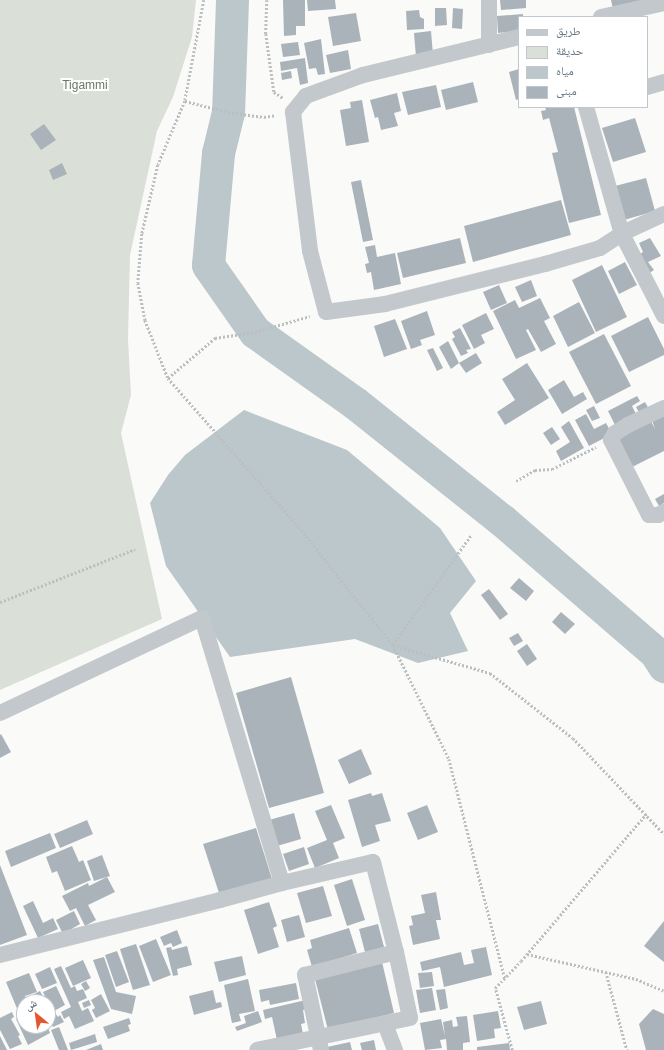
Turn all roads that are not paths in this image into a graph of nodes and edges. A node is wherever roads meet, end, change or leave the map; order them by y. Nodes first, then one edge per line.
1 (489, 0) edge
2 (664, 3) edge
3 (606, 16) edge
4 (518, 37) edge
5 (489, 45) junction
6 (664, 82) edge
7 (648, 87) edge
8 (586, 108) edge
9 (664, 214) edge
10 (622, 234) junction
11 (664, 316) edge
12 (664, 408) edge
13 (664, 512) edge
14 (0, 713) edge
15 (282, 883) junction
16 (396, 952) junction
17 (0, 955) edge
18 (385, 1024) junction
19 (320, 1044) edge
20 (257, 1050) edge
21 (395, 1050) edge

1 - 5 street
2 - 3 street
4 - 5 street
5 - 10 street
6 - 7 street
8 - 10 street
9 - 10 street
10 - 11 street
12 - 13 street
14 - 15 street
15 - 16 street
15 - 17 street
16 - 18 street
16 - 19 street
18 - 19 street
18 - 21 street
19 - 20 street

